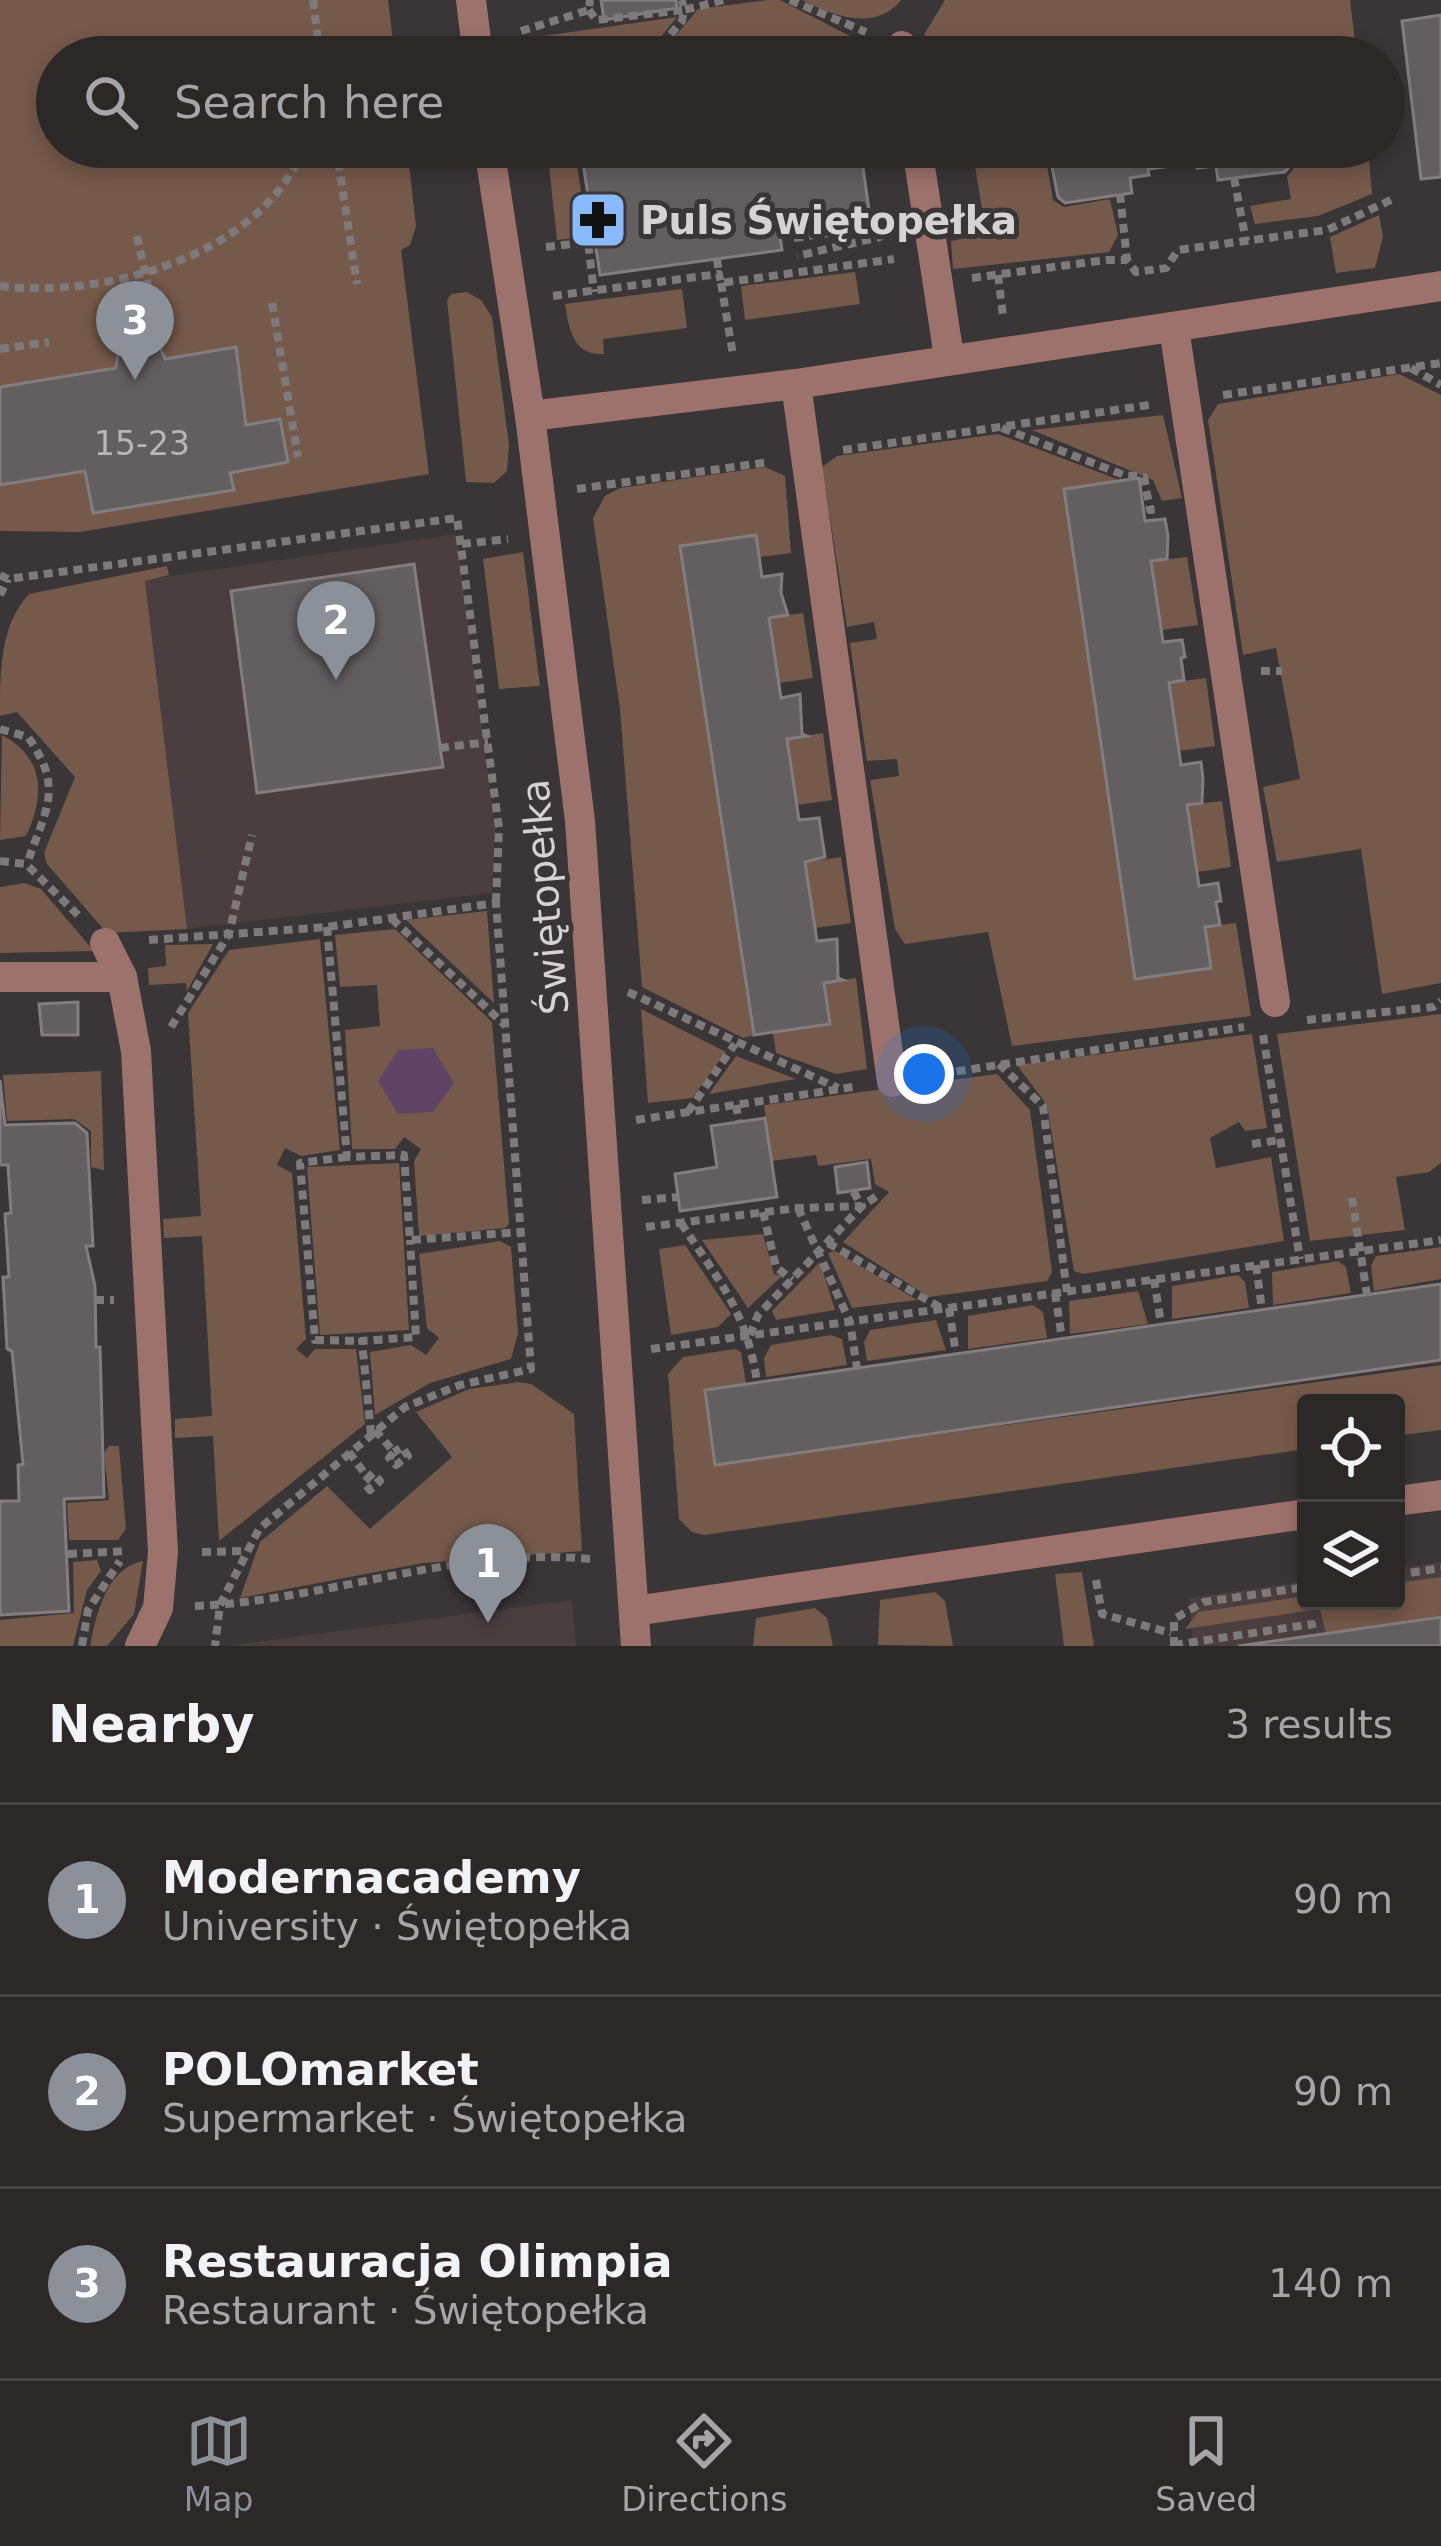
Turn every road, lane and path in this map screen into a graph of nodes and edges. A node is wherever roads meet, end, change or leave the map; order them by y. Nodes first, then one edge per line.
1 (314, 0) edge
2 (471, 0) edge
3 (724, 0) edge
4 (790, 0) edge
5 (589, 5) edge
6 (683, 5) edge
7 (521, 31) dead end
8 (318, 36) edge
9 (475, 36) edge
10 (669, 36) edge
11 (870, 36) edge
12 (293, 168) edge
13 (339, 168) edge
14 (492, 168) edge
15 (920, 168) edge
16 (1234, 178) dead end
17 (1120, 194) dead end
18 (1393, 200) dead end
19 (889, 214) dead end
20 (137, 236) dead end
21 (1246, 241) junction
22 (546, 248) dead end
23 (797, 256) junction
24 (717, 259) dead end
25 (895, 259) junction
26 (1127, 260) junction
27 (935, 271) junction
28 (143, 272) junction
29 (800, 273) junction
30 (720, 279) junction
31 (357, 284) dead end
32 (0, 286) edge
33 (1441, 286) edge
34 (594, 292) junction
35 (553, 296) dead end
36 (272, 303) dead end
37 (156, 322) dead end
38 (1174, 328) junction
39 (49, 342) dead end
40 (0, 349) edge
41 (950, 357) junction
42 (1441, 363) edge
43 (1410, 368) junction
44 (796, 384) junction
45 (1441, 386) edge
46 (739, 392) junction
47 (1182, 401) junction
48 (530, 416) junction
49 (1001, 427) junction
50 (298, 457) dead end
51 (803, 457) junction
52 (577, 489) dead end
53 (1198, 502) junction
54 (4, 577) edge
55 (0, 596) edge
56 (0, 729) edge
57 (488, 742) junction
58 (440, 748) dead end
59 (252, 836) dead end
60 (0, 861) edge
61 (26, 864) junction
62 (496, 903) junction
63 (391, 918) junction
64 (327, 927) junction
65 (229, 934) junction
66 (105, 943) junction
67 (0, 977) edge
68 (122, 977) junction
69 (627, 991) dead end
70 (1275, 1002) dead end
71 (1438, 1005) edge
72 (1304, 1020) dead end
73 (506, 1026) junction
74 (735, 1044) junction
75 (998, 1063) junction
76 (892, 1082) junction
77 (135, 1085) junction
78 (841, 1089) junction
79 (736, 1105) junction
80 (687, 1113) junction
81 (635, 1120) dead end
82 (739, 1122) dead end
83 (1280, 1140) junction
84 (1252, 1144) dead end
85 (346, 1157) junction
86 (853, 1191) dead end
87 (880, 1194) dead end
88 (678, 1197) dead end
89 (1352, 1198) dead end
90 (640, 1200) dead end
91 (862, 1206) junction
92 (798, 1208) junction
93 (764, 1212) junction
94 (681, 1223) junction
95 (642, 1228) dead end
96 (522, 1232) junction
97 (410, 1240) junction
98 (1441, 1240) edge
99 (828, 1243) junction
100 (821, 1251) junction
101 (1359, 1251) junction
102 (1300, 1259) junction
103 (1256, 1265) junction
104 (1154, 1279) junction
105 (792, 1280) junction
106 (1067, 1292) junction
107 (1055, 1293) junction
108 (1367, 1295) dead end
109 (946, 1308) junction
110 (1262, 1310) dead end
111 (850, 1322) junction
112 (1161, 1324) dead end
113 (750, 1335) junction
114 (1062, 1339) dead end
115 (362, 1341) junction
116 (650, 1350) dead end
117 (956, 1354) dead end
118 (857, 1368) dead end
119 (757, 1382) dead end
120 (373, 1432) junction
121 (349, 1452) junction
122 (394, 1452) dead end
123 (368, 1478) dead end
124 (1441, 1495) edge
125 (1405, 1500) edge
126 (1297, 1515) edge
127 (594, 1560) dead end
128 (1441, 1568) edge
129 (1405, 1574) edge
130 (1297, 1588) edge
131 (220, 1605) junction
132 (158, 1608) junction
133 (634, 1611) junction
134 (1314, 1635) dead end
135 (1174, 1645) edge
136 (140, 1646) edge
137 (215, 1646) edge
138 (636, 1646) edge

1 - 8 path
2 - 9 street
3 - 6 path
4 - 11 path
5 - 6 path
5 - 7 path
6 - 10 path
12 - 28 path
13 - 31 path
14 - 48 street, Świętopełka
15 - 27 street
16 - 21 path
17 - 26 path
18 - 21 path
19 - 25 path
20 - 28 path
21 - 26 path
22 - 34 path
23 - 23 path
23 - 29 path
24 - 30 path
25 - 27 path
25 - 29 path
26 - 27 path
27 - 41 street
28 - 32 path
28 - 37 path
29 - 30 path
30 - 34 path
30 - 46 path
33 - 38 street
34 - 35 path
36 - 50 path
38 - 41 street
38 - 47 street
39 - 40 path
41 - 44 street
42 - 43 path
43 - 45 path
43 - 47 path
44 - 46 street
44 - 51 street
46 - 48 street
47 - 49 path
47 - 53 street
48 - 133 street, Świętopełka
49 - 51 path
49 - 53 path
51 - 52 path
51 - 76 street
53 - 70 street
54 - 55 path
54 - 57 path
56 - 61 path
57 - 58 path
57 - 62 path
59 - 65 path
60 - 61 path
61 - 66 path
62 - 63 path
62 - 73 path
63 - 64 path
63 - 73 path
64 - 65 path
64 - 85 path
65 - 66 path
65 - 77 path
66 - 68 street
67 - 68 street
68 - 77 street
69 - 74 path
71 - 72 path
73 - 96 path
74 - 78 path
74 - 80 path
75 - 76 path
75 - 83 path
75 - 106 path
76 - 78 path
77 - 132 street
78 - 79 path
79 - 80 path
79 - 82 path
80 - 81 path
83 - 84 path
83 - 102 path
85 - 97 path
85 - 115 path
86 - 91 path
87 - 91 path
88 - 90 path
89 - 101 path
91 - 92 path
91 - 99 path
92 - 93 path
92 - 100 path
93 - 94 path
93 - 105 path
94 - 95 path
94 - 113 path
96 - 97 path
96 - 120 path
97 - 115 path
98 - 101 path
99 - 100 path
99 - 109 path
100 - 105 path
100 - 111 path
101 - 102 path
101 - 108 path
102 - 103 path
103 - 104 path
103 - 110 path
104 - 106 path
104 - 112 path
105 - 113 path
106 - 107 path
107 - 109 path
107 - 114 path
109 - 111 path
109 - 117 path
111 - 113 path
111 - 118 path
113 - 116 path
113 - 119 path
115 - 120 path
120 - 121 path
120 - 122 path
121 - 123 path
121 - 131 path
124 - 125 street
126 - 133 street
127 - 131 path
128 - 129 path
130 - 135 path
131 - 132 path
131 - 137 path
132 - 136 street
133 - 138 street, Świętopełka
134 - 135 path

